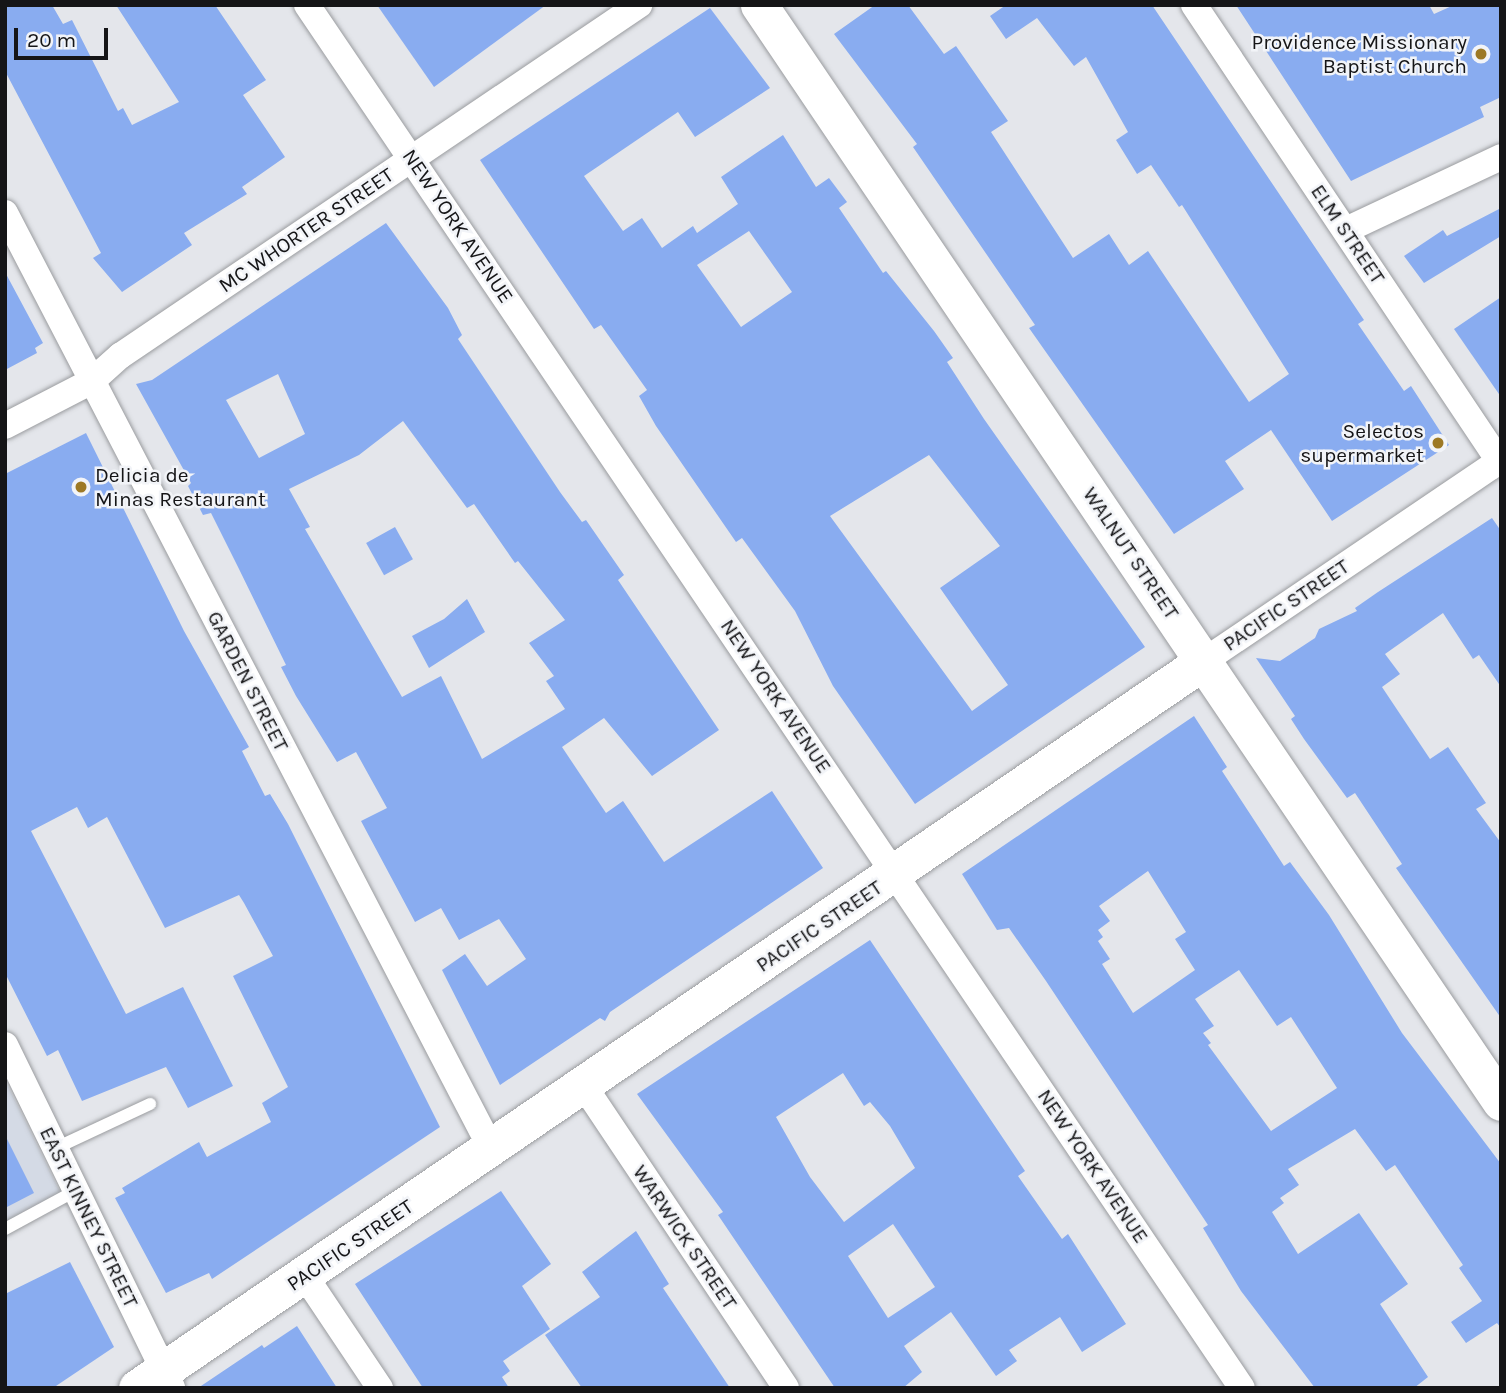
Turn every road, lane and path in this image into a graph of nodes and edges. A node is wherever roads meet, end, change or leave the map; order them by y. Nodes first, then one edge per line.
1 (307, 5) edge
2 (639, 5) edge
3 (759, 5) edge
4 (1194, 5) edge
5 (1501, 157) edge
6 (412, 158) junction
7 (5, 212) edge
8 (1346, 230) junction
9 (92, 381) junction
10 (5, 426) edge
11 (1500, 463) edge
12 (1204, 661) junction
13 (896, 873) junction
14 (5, 1045) edge
15 (584, 1086) junction
16 (1501, 1102) edge
17 (150, 1104) dead end
18 (56, 1148) junction
19 (492, 1150) junction
20 (75, 1191) junction
21 (5, 1229) edge
22 (305, 1276) junction
23 (158, 1382) edge
24 (380, 1388) edge
25 (786, 1388) edge
26 (1242, 1388) edge

1 - 6 street, NEW YORK AVENUE
2 - 6 street, MC WHORTER STREET
3 - 12 street, WALNUT STREET
4 - 8 street, ELM STREET
5 - 8 street
6 - 9 street, MC WHORTER STREET
6 - 13 street, NEW YORK AVENUE
7 - 9 street, GARDEN STREET
8 - 11 street, ELM STREET
9 - 10 street, MC WHORTER STREET
9 - 19 street, GARDEN STREET
11 - 12 street, PACIFIC STREET
12 - 13 street, PACIFIC STREET
12 - 16 street, WALNUT STREET
13 - 15 street, PACIFIC STREET
13 - 26 street, NEW YORK AVENUE
14 - 18 street, EAST KINNEY STREET
15 - 19 street, PACIFIC STREET
15 - 25 street, WARWICK STREET
17 - 18 lane
18 - 20 street, EAST KINNEY STREET
19 - 22 street, PACIFIC STREET
20 - 21 lane
20 - 23 street, EAST KINNEY STREET
22 - 23 street, PACIFIC STREET
22 - 24 street

